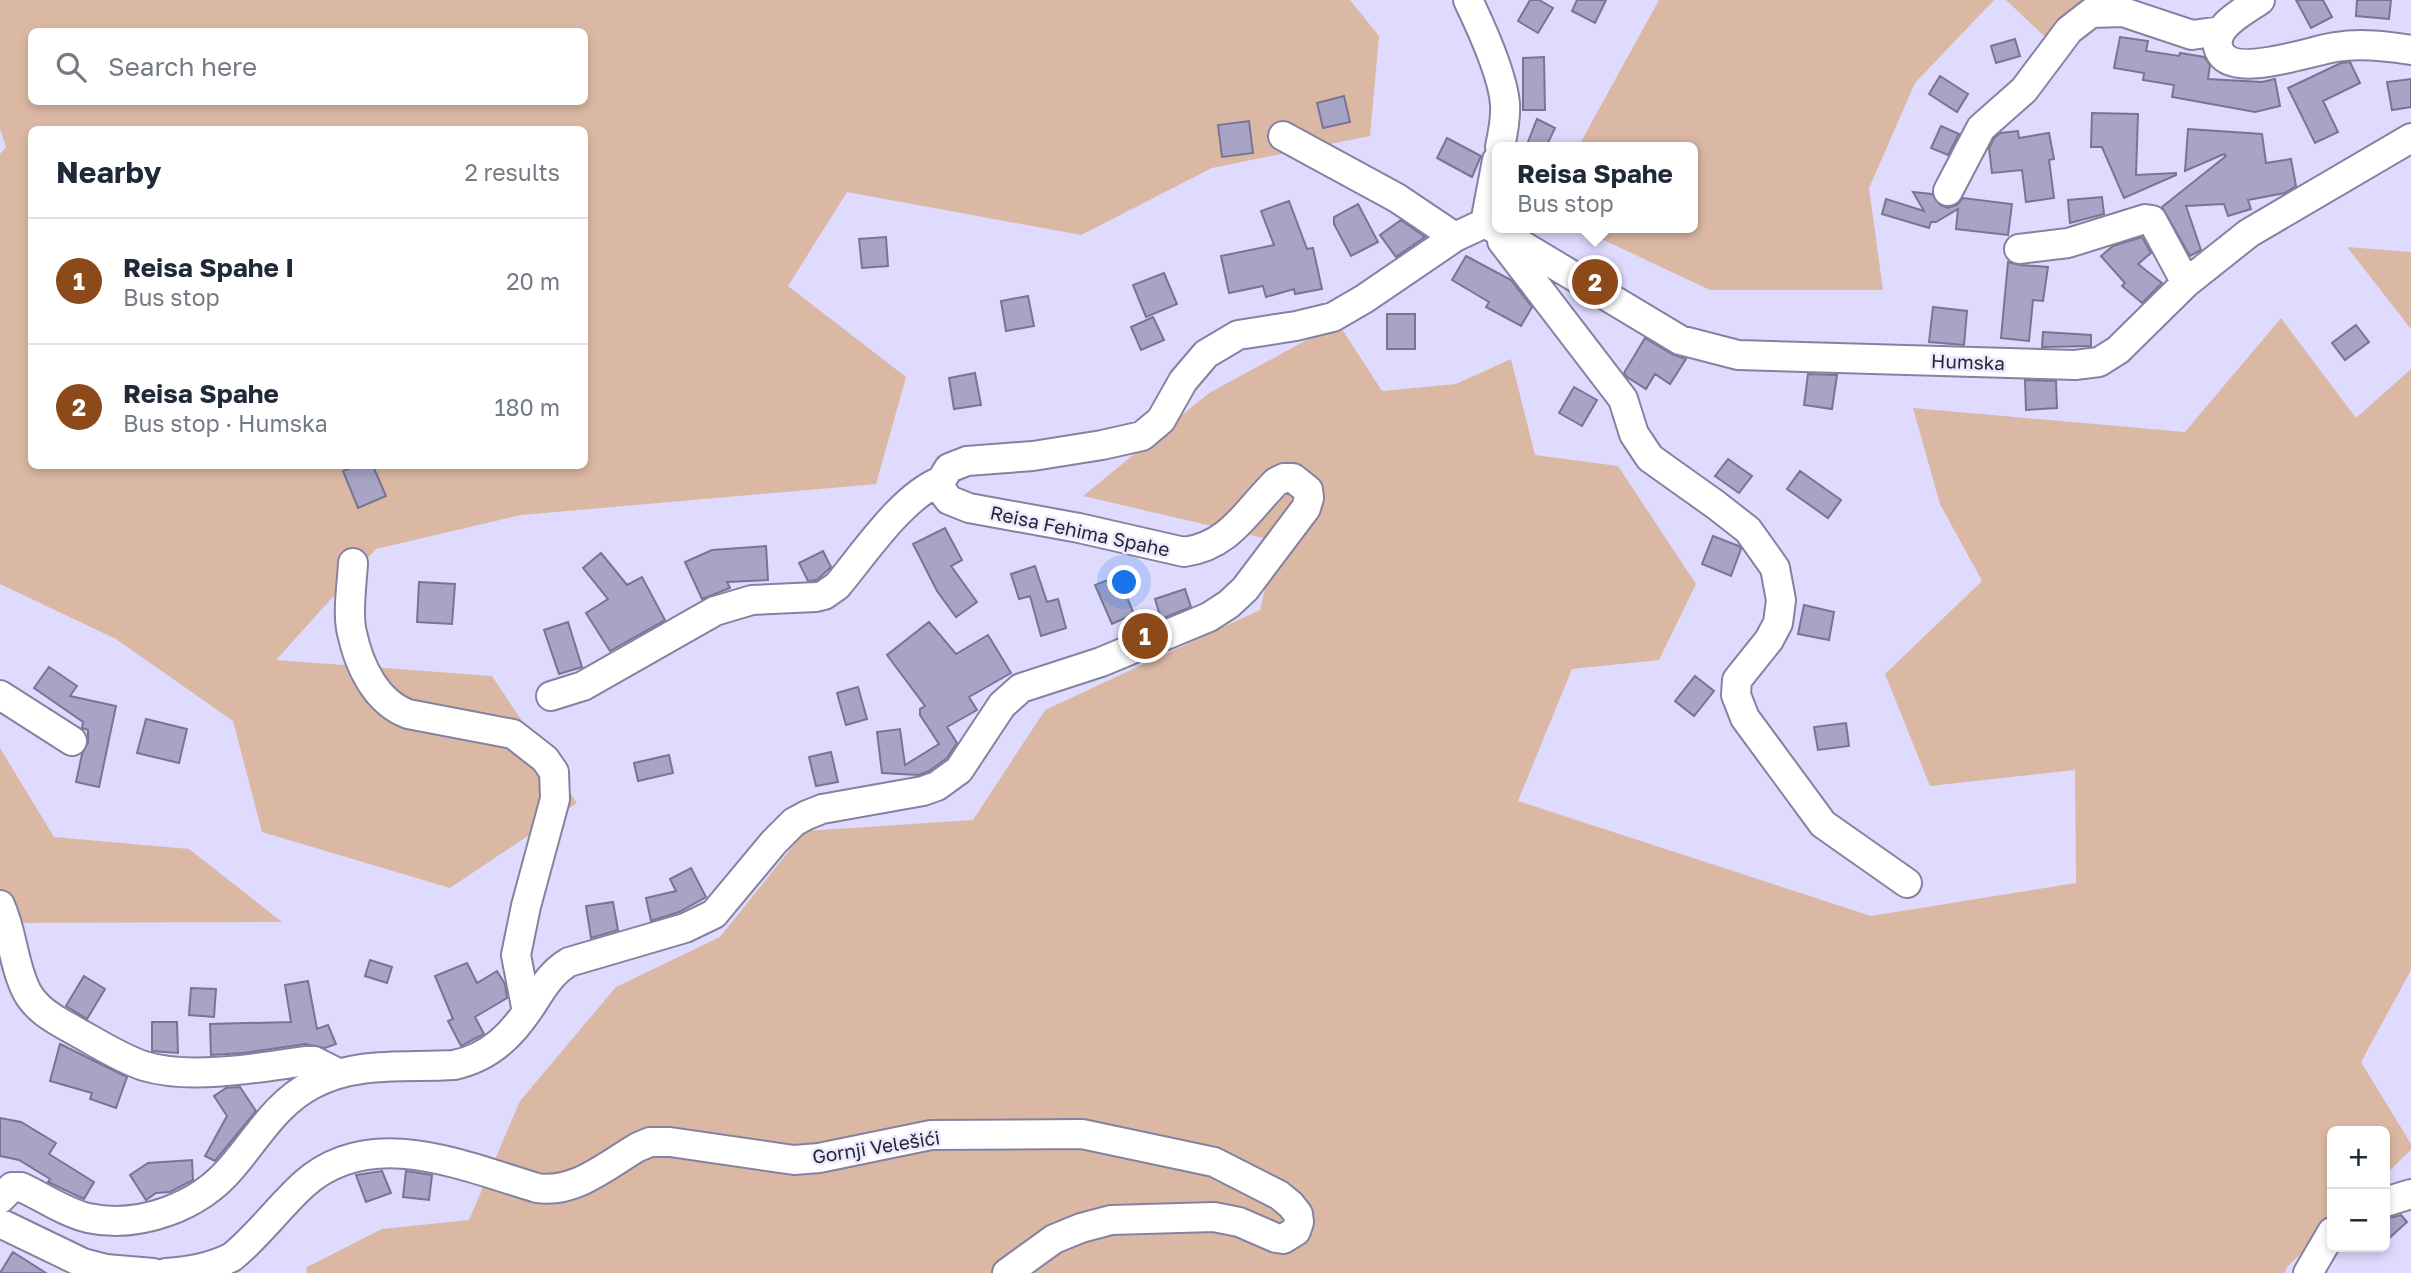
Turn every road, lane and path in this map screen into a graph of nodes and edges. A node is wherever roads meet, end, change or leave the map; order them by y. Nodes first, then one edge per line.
1 (1468, 0) edge
2 (2260, 0) edge
3 (2221, 32) junction
4 (2411, 50) edge
5 (1283, 136) dead end
6 (2411, 138) edge
7 (1501, 142) edge
8 (1948, 191) dead end
9 (1492, 196) edge
10 (1488, 225) junction
11 (1492, 227) edge
12 (1492, 230) edge
13 (1494, 233) edge
14 (1501, 233) edge
15 (1455, 237) junction
16 (2019, 249) dead end
17 (2186, 283) junction
18 (941, 481) junction
19 (353, 563) dead end
20 (0, 695) edge
21 (551, 696) dead end
22 (72, 741) dead end
23 (1907, 883) dead end
24 (0, 905) edge
25 (527, 1012) junction
26 (338, 1073) junction
27 (2411, 1194) edge
28 (0, 1199) edge
29 (2390, 1200) edge
30 (0, 1223) edge
31 (2327, 1241) edge
32 (153, 1273) edge
33 (166, 1273) edge
34 (1007, 1273) edge
35 (2308, 1273) edge

1 - 7 street
2 - 3 street
3 - 4 street
3 - 8 street
5 - 15 street
6 - 17 street, Humska
9 - 10 street
10 - 11 street, Humska
10 - 12 street
10 - 15 street
13 - 23 street
14 - 17 street, Humska
15 - 18 street
16 - 17 street
18 - 21 street
18 - 25 street, Reisa Fehima Spahe
19 - 25 street
20 - 22 street
24 - 26 street
25 - 26 street, Reisa Fehima Spahe
26 - 28 street, Reisa Fehima Spahe
27 - 29 street
30 - 32 street
31 - 35 street
33 - 34 street, Gornji Velešići

